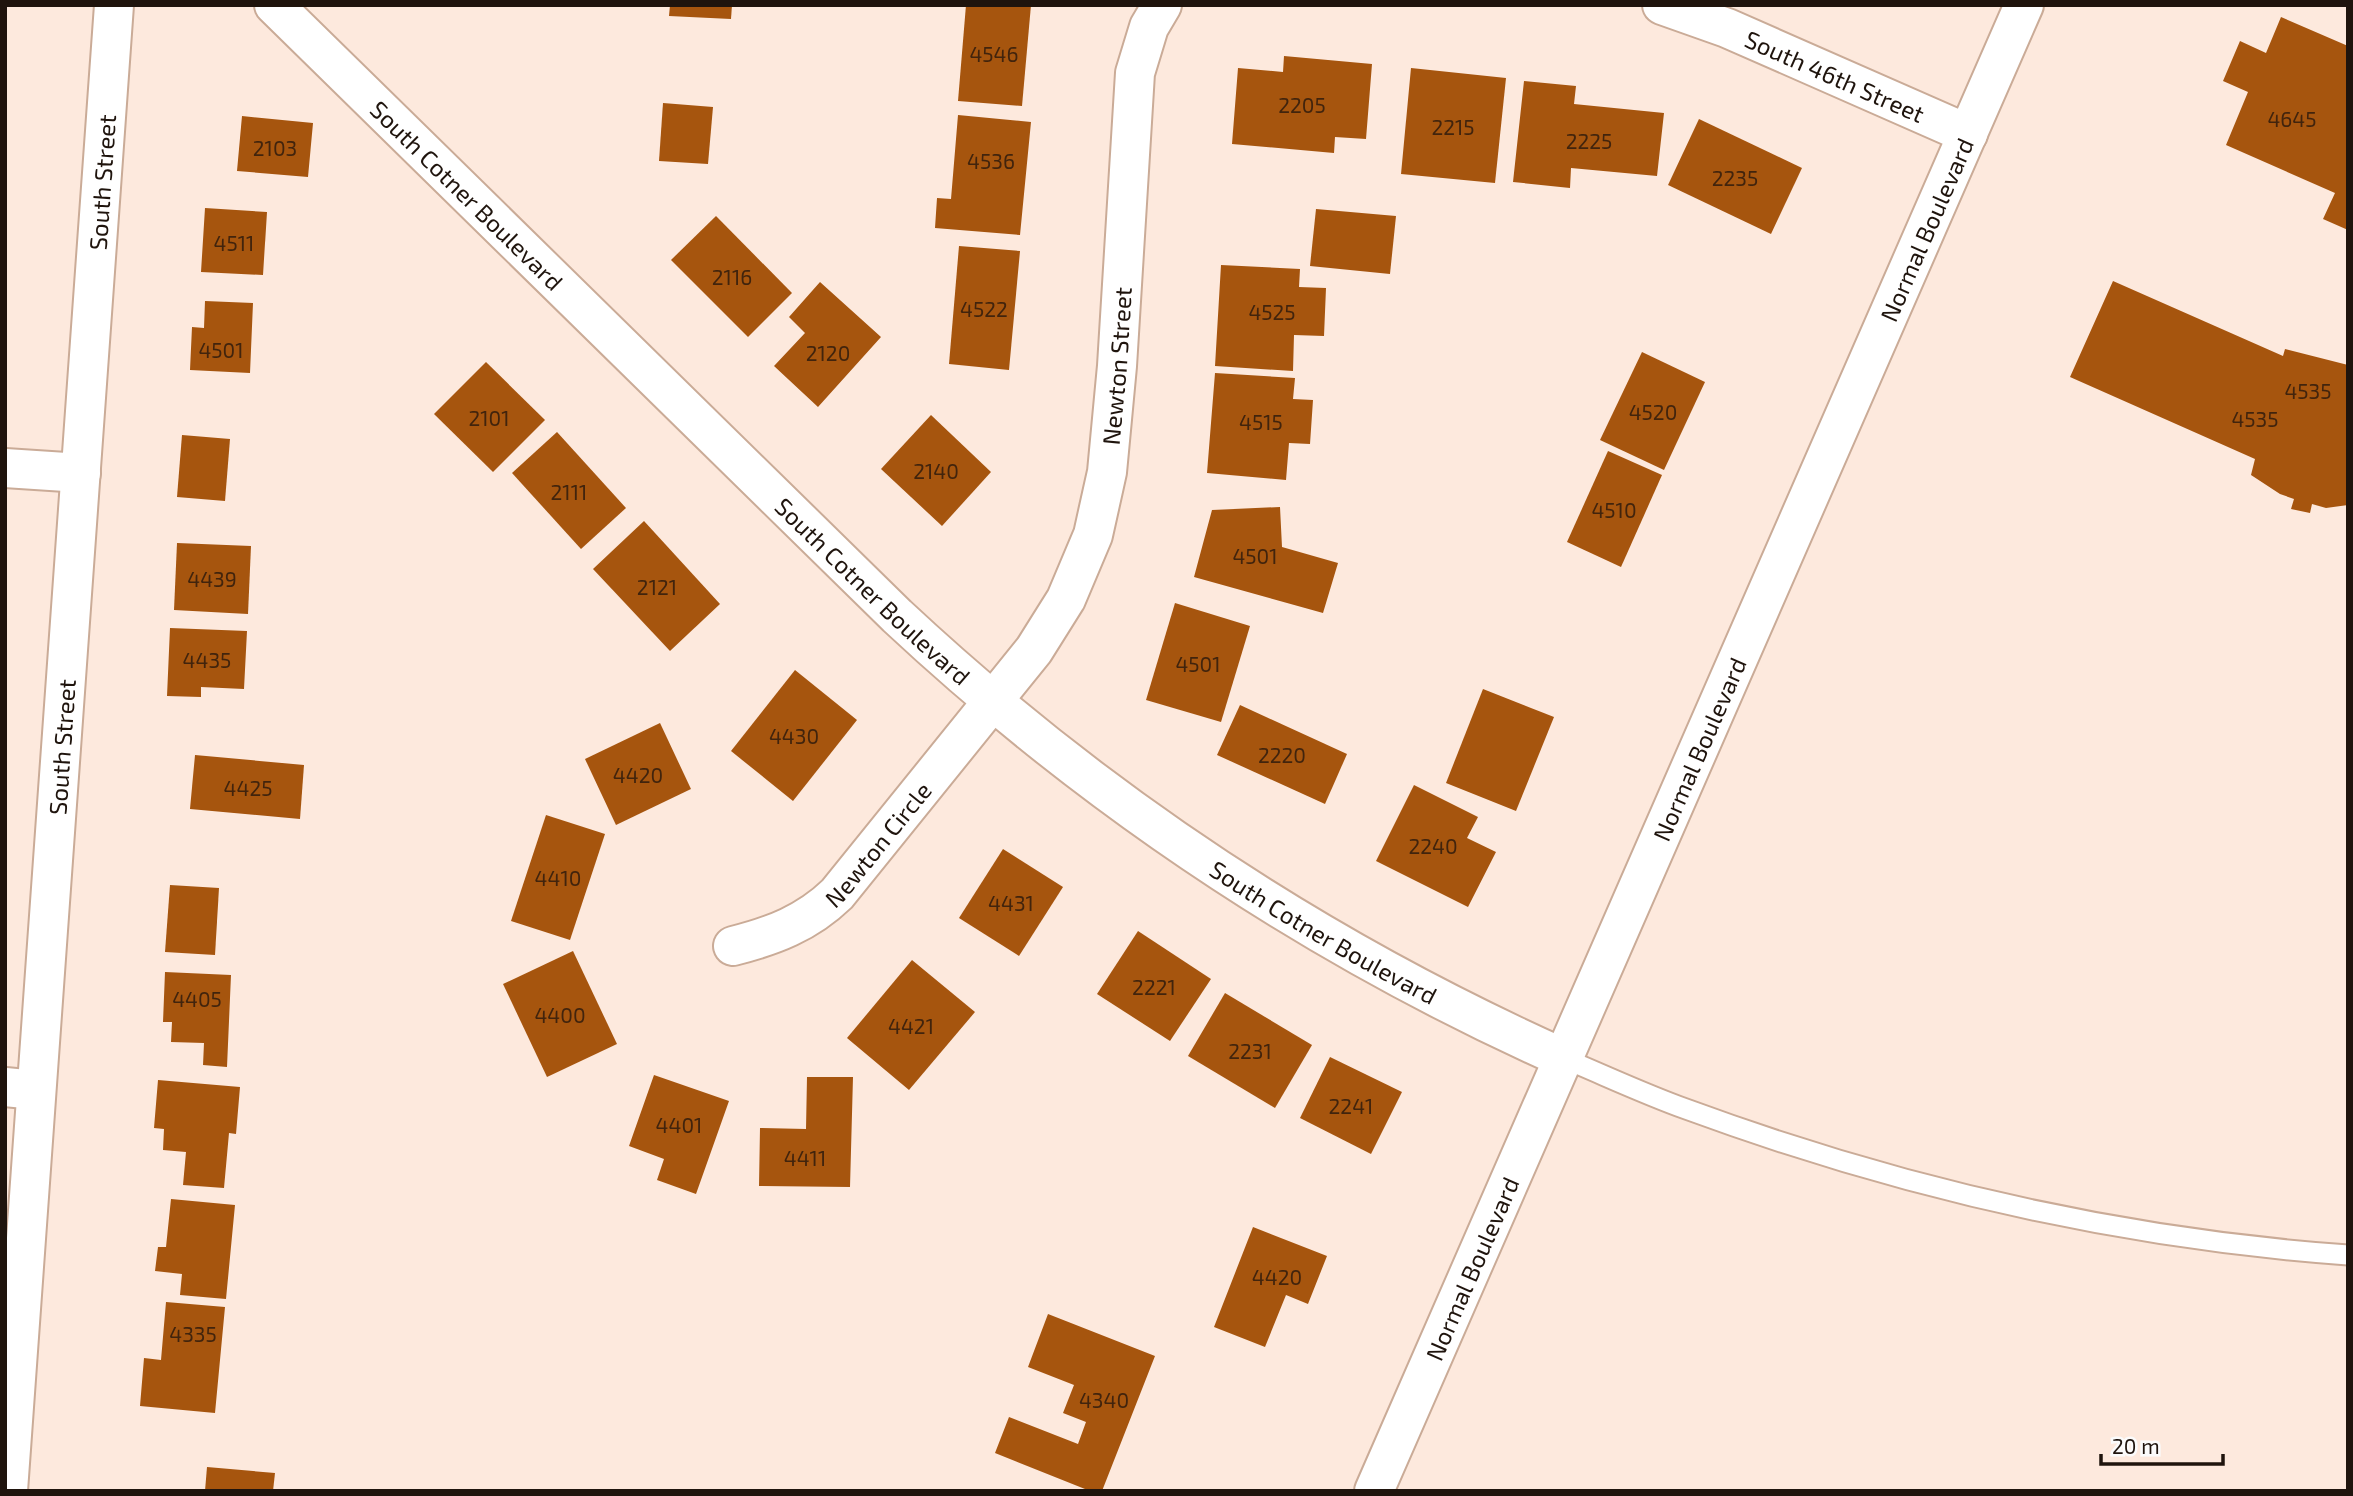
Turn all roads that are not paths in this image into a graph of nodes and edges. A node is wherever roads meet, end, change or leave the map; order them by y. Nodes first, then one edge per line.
1 (114, 5) edge
2 (274, 5) edge
3 (1162, 5) edge
4 (1662, 5) edge
5 (2024, 5) edge
6 (1968, 134) junction
7 (5, 468) edge
8 (81, 473) junction
9 (992, 702) junction
10 (733, 946) dead end
11 (1563, 1058) junction
12 (21, 1088) edge
13 (2348, 1255) edge
14 (8, 1491) edge
15 (1374, 1491) edge

1 - 8 street, South Street
2 - 9 street, South Cotner Boulevard
3 - 9 street, Newton Street
4 - 6 street, South 46th Street
5 - 6 street, Normal Boulevard
6 - 11 street, Normal Boulevard
7 - 8 street
8 - 12 street, South Street
9 - 10 street, Newton Circle
9 - 11 street, South Cotner Boulevard
11 - 13 lane
11 - 15 street, Normal Boulevard
12 - 14 street, South Street

